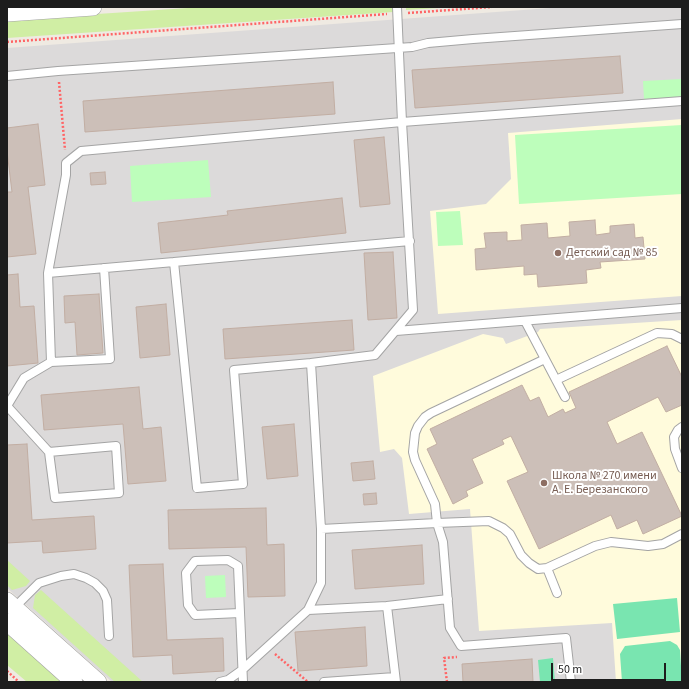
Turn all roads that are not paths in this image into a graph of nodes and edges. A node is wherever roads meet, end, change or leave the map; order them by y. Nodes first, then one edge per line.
1 (93, 7) edge
2 (397, 10) edge
3 (7, 13) edge
4 (682, 24) edge
5 (399, 47) junction
6 (7, 76) edge
7 (682, 101) edge
8 (402, 122) junction
9 (410, 241) junction
10 (174, 262) junction
11 (104, 268) junction
12 (48, 273) junction
13 (682, 308) edge
14 (526, 321) junction
15 (396, 331) junction
16 (682, 339) edge
17 (545, 359) junction
18 (51, 362) junction
19 (311, 364) junction
20 (556, 380) junction
21 (565, 397) dead end
22 (7, 406) edge
23 (682, 427) edge
24 (49, 452) junction
25 (682, 468) edge
26 (437, 523) junction
27 (321, 529) junction
28 (682, 534) edge
29 (547, 568) junction
30 (557, 593) dead end
31 (448, 599) junction
32 (387, 606) junction
33 (308, 610) junction
34 (9, 612) edge
35 (240, 613) junction
36 (109, 636) dead end
37 (242, 670) junction
38 (395, 679) edge
39 (74, 682) edge
40 (98, 682) edge
41 (220, 682) edge
42 (243, 682) edge
43 (324, 682) edge
44 (571, 682) edge

1 - 3 street
2 - 5 lane
4 - 5 lane
5 - 6 lane
5 - 8 lane
7 - 8 lane
8 - 9 lane
8 - 12 lane
9 - 10 lane
9 - 15 lane
10 - 11 lane
10 - 19 lane
11 - 12 lane
11 - 18 lane
12 - 18 lane
13 - 14 lane
14 - 15 lane
14 - 17 lane
15 - 19 lane
16 - 20 lane
17 - 20 lane
17 - 26 lane
18 - 22 lane
19 - 27 lane
20 - 21 lane
22 - 24 lane
23 - 25 lane
24 - 24 lane
26 - 27 lane
26 - 29 lane
26 - 31 lane
27 - 33 lane
28 - 29 lane
29 - 30 lane
31 - 32 lane
31 - 44 lane
32 - 33 lane
32 - 38 lane
33 - 37 lane
34 - 36 lane
34 - 39 street
34 - 40 street
35 - 35 lane
35 - 37 lane
37 - 41 lane
37 - 42 lane
38 - 43 lane

